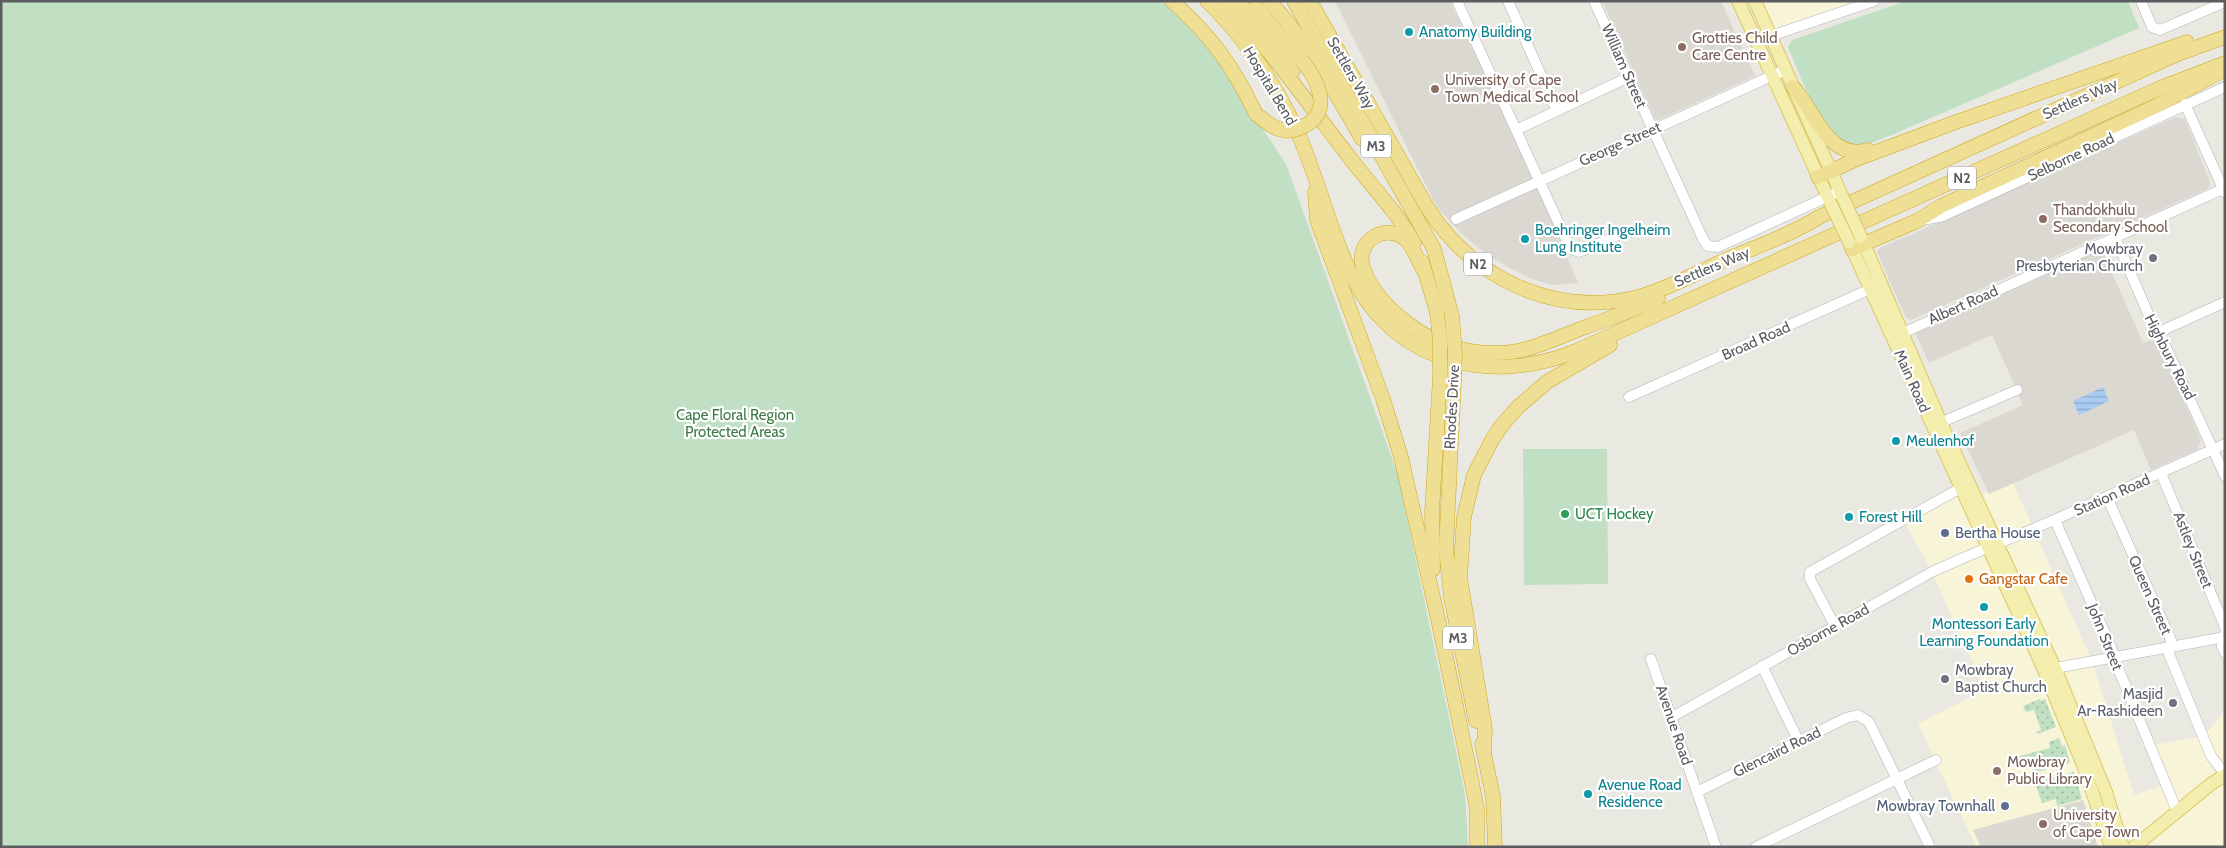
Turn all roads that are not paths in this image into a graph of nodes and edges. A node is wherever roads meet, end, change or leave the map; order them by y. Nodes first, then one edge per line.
1 (1172, 1) edge
2 (1207, 1) edge
3 (1225, 1) edge
4 (1238, 1) edge
5 (1250, 1) edge
6 (1269, 1) edge
7 (1294, 1) edge
8 (1310, 1) edge
9 (1457, 1) edge
10 (1508, 1) edge
11 (1594, 1) edge
12 (1738, 1) edge
13 (1755, 1) edge
14 (1874, 1) edge
15 (2140, 1) edge
16 (2225, 2) edge
17 (2225, 35) edge
18 (1771, 36) junction
19 (1756, 41) junction
20 (2225, 63) edge
21 (1785, 70) junction
22 (2225, 70) edge
23 (1772, 76) junction
24 (1629, 77) junction
25 (1792, 87) junction
26 (2225, 87) edge
27 (1800, 104) junction
28 (2185, 104) junction
29 (1787, 109) junction
30 (1557, 111) junction
31 (1516, 130) junction
32 (1653, 130) junction
33 (1912, 139) junction
34 (1349, 157) junction
35 (1824, 174) junction
36 (1540, 180) junction
37 (1315, 182) junction
38 (2224, 190) edge
39 (1841, 193) junction
40 (1829, 199) junction
41 (1456, 218) dead end
42 (1917, 221) junction
43 (1623, 233) dead end
44 (2115, 237) junction
45 (1772, 242) junction
46 (1856, 243) junction
47 (1425, 272) junction
48 (1442, 275) junction
49 (1876, 286) junction
50 (2225, 302) edge
51 (1638, 324) junction
52 (2160, 332) junction
53 (1897, 335) junction
54 (2017, 390) dead end
55 (1629, 397) dead end
56 (1937, 425) junction
57 (2225, 444) edge
58 (2213, 449) junction
59 (2161, 473) junction
60 (2225, 476) edge
61 (1965, 486) junction
62 (2107, 497) junction
63 (2055, 520) junction
64 (1993, 546) junction
65 (1438, 619) junction
66 (1835, 626) junction
67 (2224, 634) edge
68 (2170, 647) junction
69 (2225, 653) edge
70 (2114, 656) junction
71 (1651, 659) dead end
72 (1762, 666) junction
73 (2049, 669) junction
74 (1672, 717) junction
75 (1799, 742) junction
76 (1484, 751) junction
77 (1936, 760) dead end
78 (2225, 774) edge
79 (1896, 778) junction
80 (1697, 792) junction
81 (2177, 811) junction
82 (1477, 847) edge
83 (1495, 847) edge
84 (1716, 847) edge
85 (1756, 847) edge
86 (1930, 847) edge
87 (2111, 847) edge
88 (2124, 847) edge
89 (2134, 847) edge

1 - 5 highway, bridge
2 - 37 highway, Hospital Bend / N2
3 - 34 highway
4 - 34 highway
6 - 48 highway
7 - 48 highway, Rhodes Drive / M3
8 - 45 highway, Settlers Way / N2
9 - 31 street
10 - 30 street
11 - 24 street, William Street
12 - 19 main road, Main Road
13 - 18 main road, Main Road
14 - 18 street
15 - 16 street
17 - 33 highway
17 - 45 highway, Settlers Way / N2
18 - 19 street
18 - 21 main road, Main Road
19 - 23 main road, Main Road
20 - 51 highway, Settlers Way / N2
21 - 23 street, George Street
21 - 25 main road, Main Road
22 - 42 highway
23 - 29 main road, Main Road
23 - 32 street, George Street
24 - 30 street
24 - 32 street, William Street
25 - 27 main road, Main Road
25 - 33 highway
26 - 28 street, Selborne Road
27 - 29 main road
27 - 35 main road, Main Road
28 - 38 street
28 - 42 street, Selborne Road
29 - 35 main road, Main Road
30 - 31 street
31 - 36 street
32 - 36 street, George Street
32 - 40 street, William Street
33 - 35 highway
34 - 47 highway
35 - 39 main road, Main Road
35 - 40 main road, Main Road
36 - 41 street, George Street
36 - 43 street
37 - 51 highway, Settlers Way / N2
37 - 65 highway, M3
38 - 44 street, Albert Road
39 - 40 street
39 - 46 main road, Main Road, bridge
40 - 46 main road, Main Road, bridge
42 - 46 highway
44 - 52 street, Highbury Road
44 - 53 street, Albert Road
45 - 47 highway
46 - 49 main road, Main Road
47 - 65 highway, bridge
48 - 76 highway, Rhodes Drive / M3, bridge
49 - 53 main road, Main Road
49 - 55 street, Broad Road
50 - 52 street
51 - 76 highway
52 - 58 street, Highbury Road
53 - 56 main road, Main Road
54 - 56 street
56 - 61 main road, Main Road
57 - 58 street, Station Road
58 - 59 street, Station Road
58 - 60 street, Highbury Road
59 - 62 street, Station Road
59 - 67 street, Astley Street
61 - 64 main road, Main Road
61 - 66 street
62 - 63 street, Station Road
62 - 68 street, Queen Street
63 - 64 street, Station Road
63 - 70 street, John Street
64 - 66 street, Osborne Road
64 - 73 main road, Main Road
65 - 82 highway, M3
66 - 72 street, Osborne Road
67 - 68 street
67 - 69 street, Astley Street
68 - 70 street
68 - 78 street, Queen Street
70 - 73 street
70 - 81 street, John Street
71 - 74 street, Avenue Road
72 - 74 street, Osborne Road
72 - 75 street
73 - 87 main road, Main Road
73 - 88 main road, Main Road
74 - 80 street, Avenue Road
75 - 79 street, Glencaird Road
75 - 80 street, Glencaird Road
76 - 83 highway, Rhodes Drive / M3
77 - 79 street
78 - 81 main road
79 - 85 street
79 - 86 street
80 - 84 street, Avenue Road
81 - 89 main road

